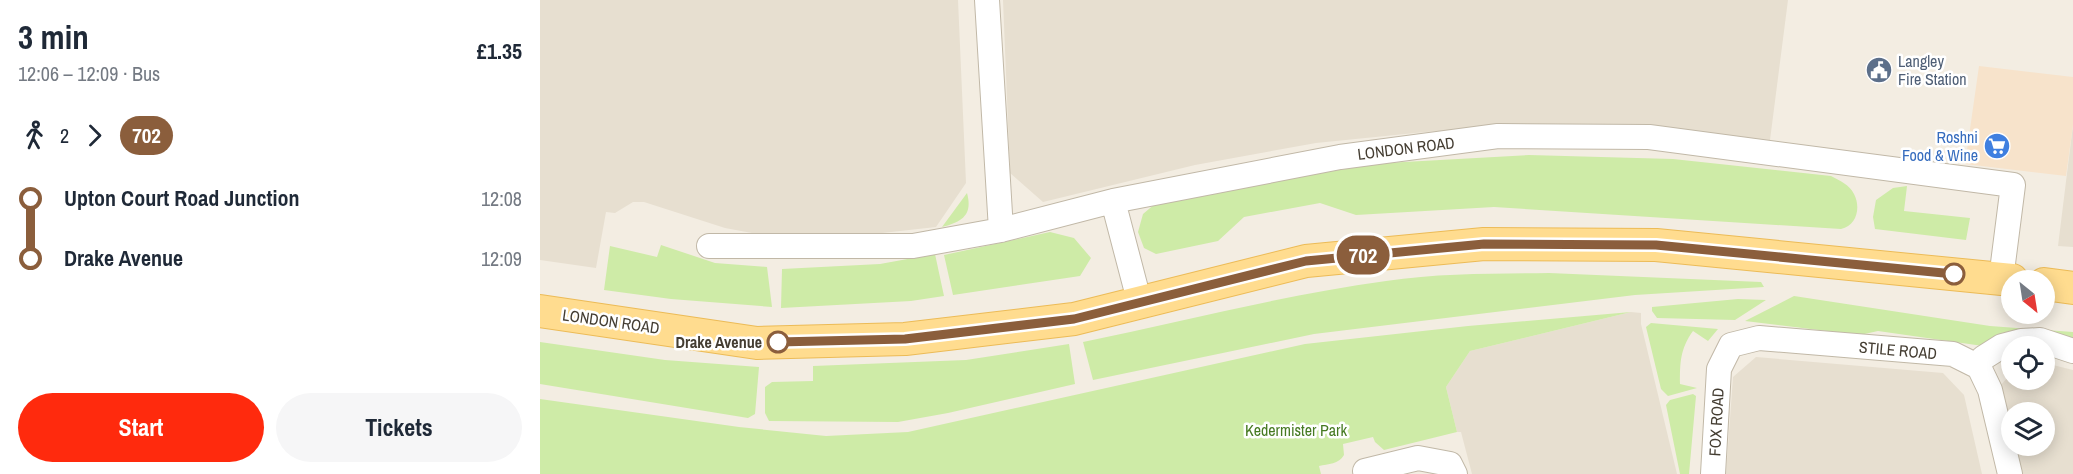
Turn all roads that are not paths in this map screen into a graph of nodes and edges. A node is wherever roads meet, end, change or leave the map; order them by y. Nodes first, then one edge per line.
1 (987, 0) edge
2 (1113, 201) junction
3 (1001, 230) junction
4 (709, 246) dead end
5 (2007, 270) edge
6 (2001, 280) edge
7 (2055, 286) edge
8 (2073, 288) edge
9 (1140, 304) junction
10 (540, 311) edge
11 (2073, 351) edge
12 (1980, 367) junction
13 (1719, 369) joint
14 (1365, 471) dead end
15 (1455, 474) edge
16 (1713, 474) edge
17 (2010, 474) edge

1 - 3 street
2 - 3 street, LONDON ROAD
2 - 5 street, LONDON ROAD
2 - 9 street
3 - 4 street, LONDON ROAD
6 - 9 main road, LONDON ROAD
7 - 8 main road
9 - 10 main road, LONDON ROAD
11 - 12 street
12 - 13 street, STILE ROAD
12 - 17 street
13 - 16 street, FOX ROAD
14 - 15 street

